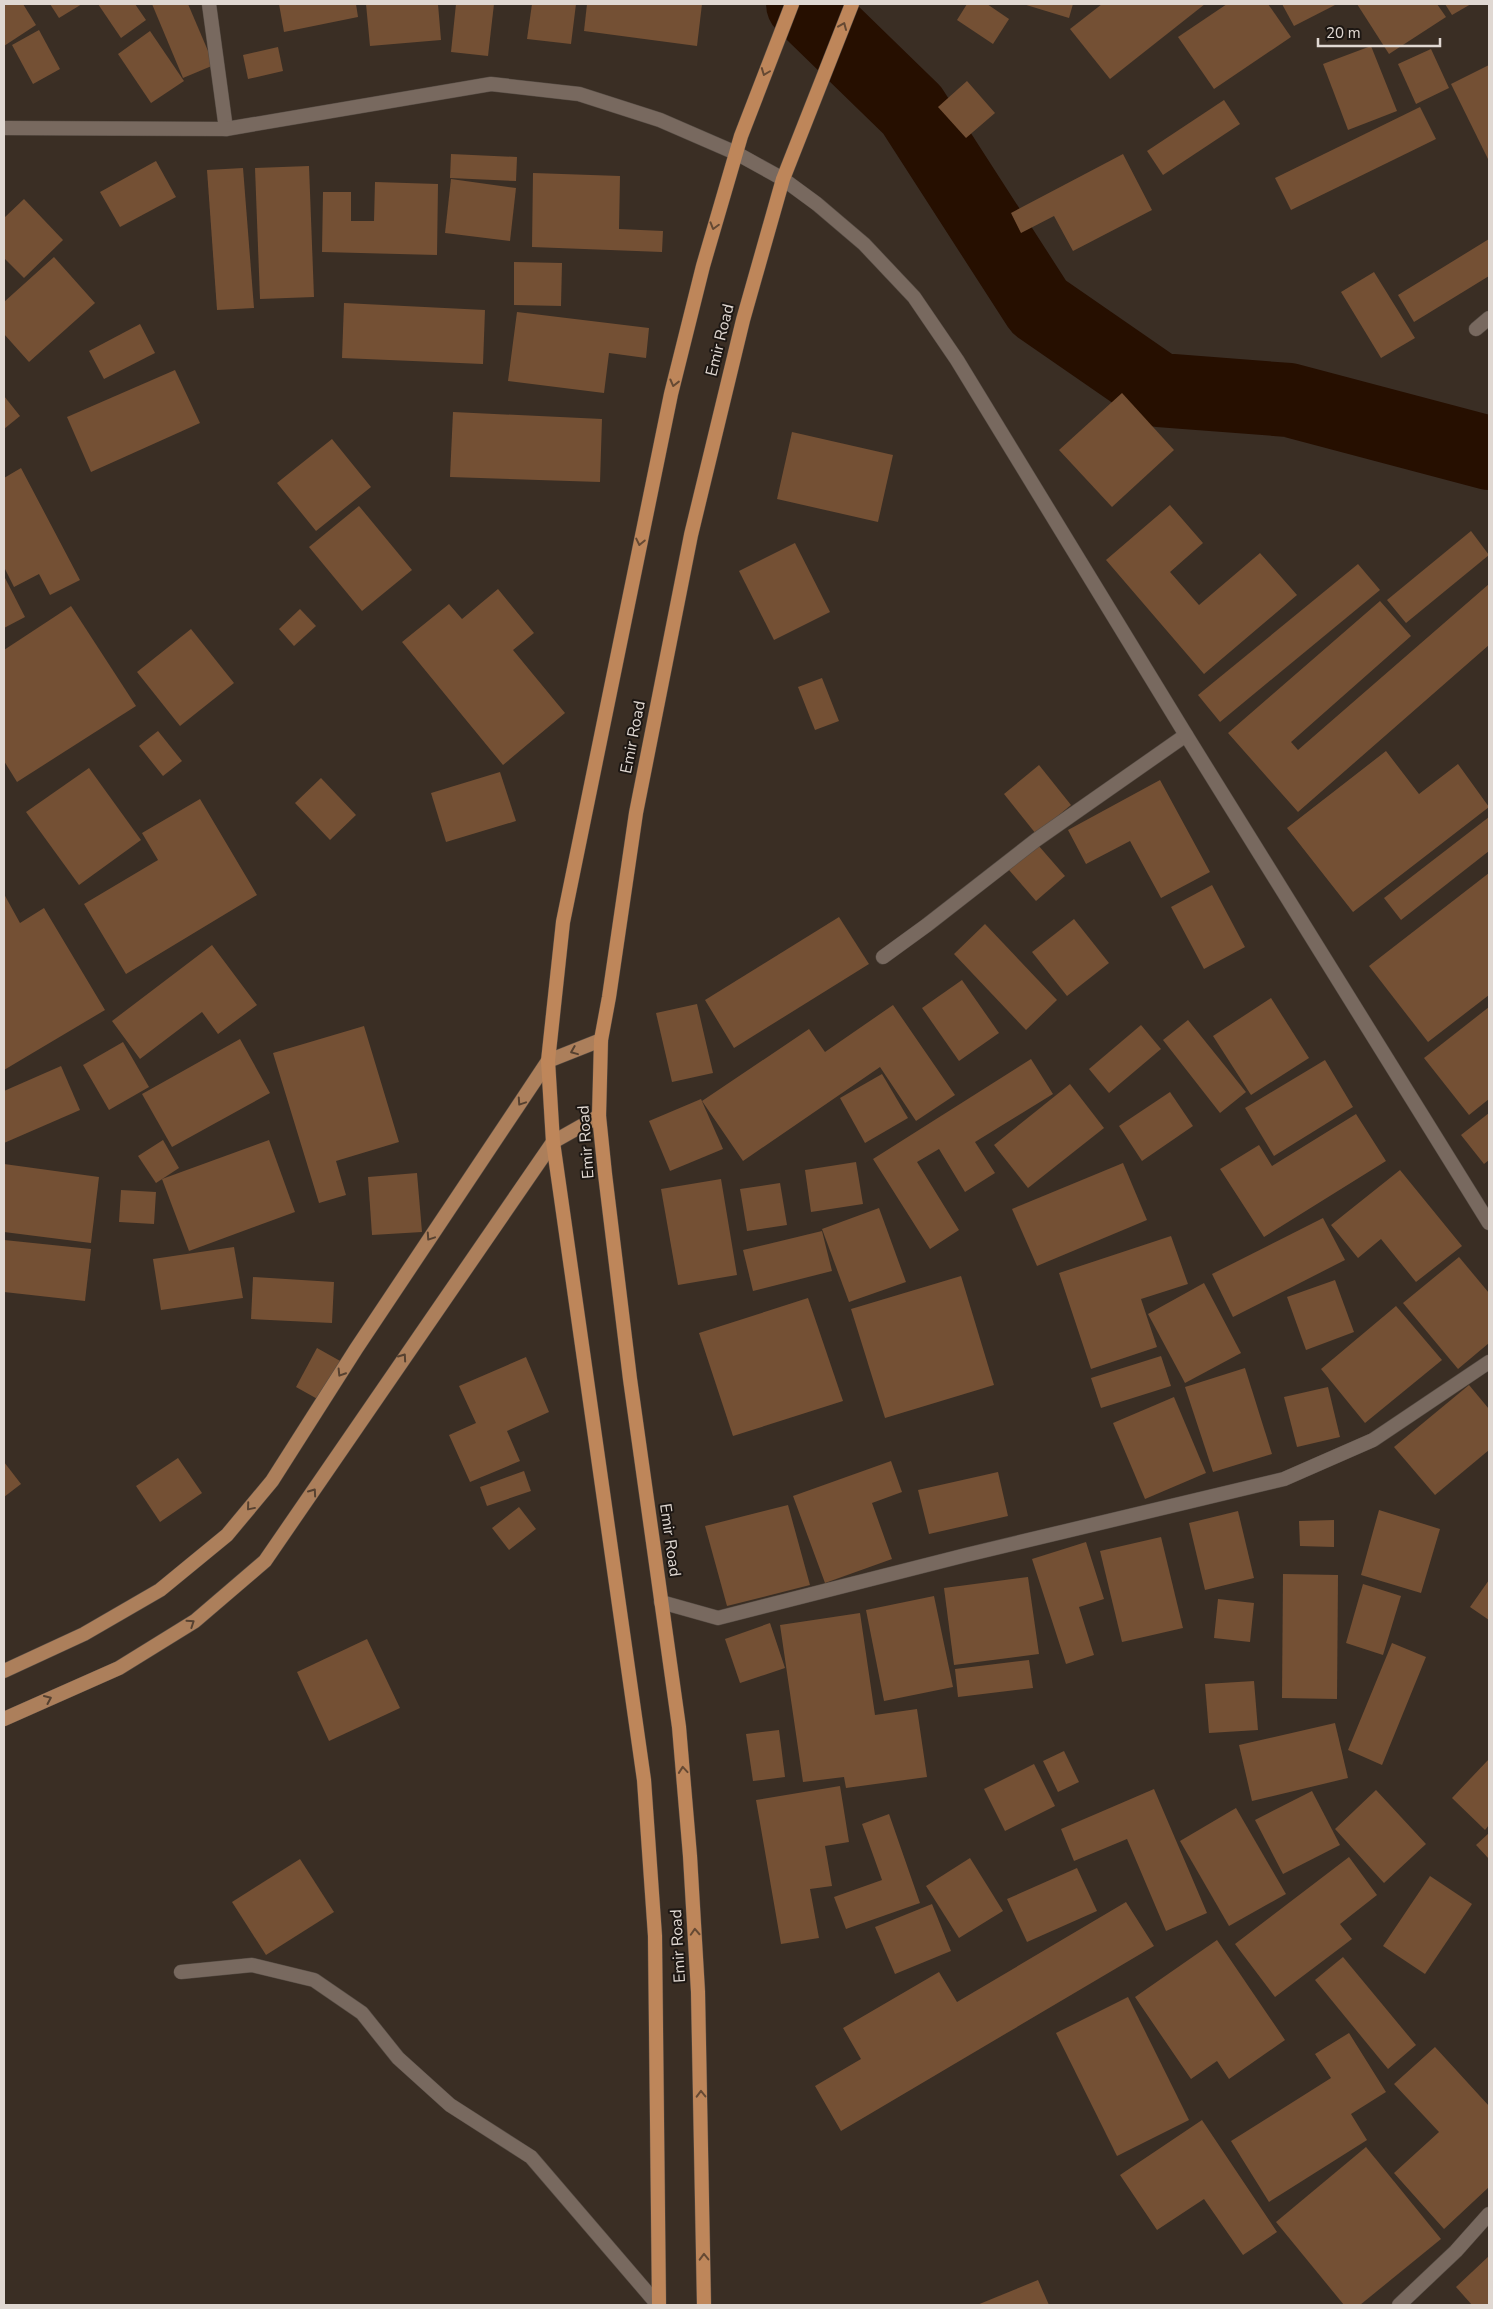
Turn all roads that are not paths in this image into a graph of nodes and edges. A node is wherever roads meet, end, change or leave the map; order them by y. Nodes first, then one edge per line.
1 (208, 4) edge
2 (792, 4) edge
3 (852, 4) edge
4 (4, 128) edge
5 (226, 129) junction
6 (736, 153) junction
7 (783, 179) junction
8 (1489, 318) edge
9 (1476, 330) dead end
10 (1186, 735) junction
11 (883, 957) dead end
12 (601, 1040) junction
13 (548, 1061) junction
14 (599, 1116) junction
15 (553, 1142) junction
16 (1489, 1223) edge
17 (1489, 1362) edge
18 (661, 1602) junction
19 (4, 1671) edge
20 (4, 1719) edge
21 (181, 1972) dead end
22 (1489, 2214) edge
23 (658, 2305) edge
24 (704, 2305) edge
25 (1399, 2305) edge

1 - 5 street
2 -> 6 highway, Emir Road
7 -> 3 highway, Emir Road
4 - 5 street
5 - 6 street
6 - 7 street
6 -> 13 highway, Emir Road
7 - 10 street
7 - 12 highway, Emir Road
8 - 9 street
10 - 11 street
10 - 16 street
12 -> 13 main road
12 - 14 highway, Emir Road
13 - 15 highway, Emir Road
13 -> 19 main road
14 - 15 main road
14 - 18 highway, Emir Road
20 -> 15 main road
15 - 23 highway, Emir Road
17 - 18 street
24 -> 18 highway, Emir Road
21 - 23 street
22 - 25 street

